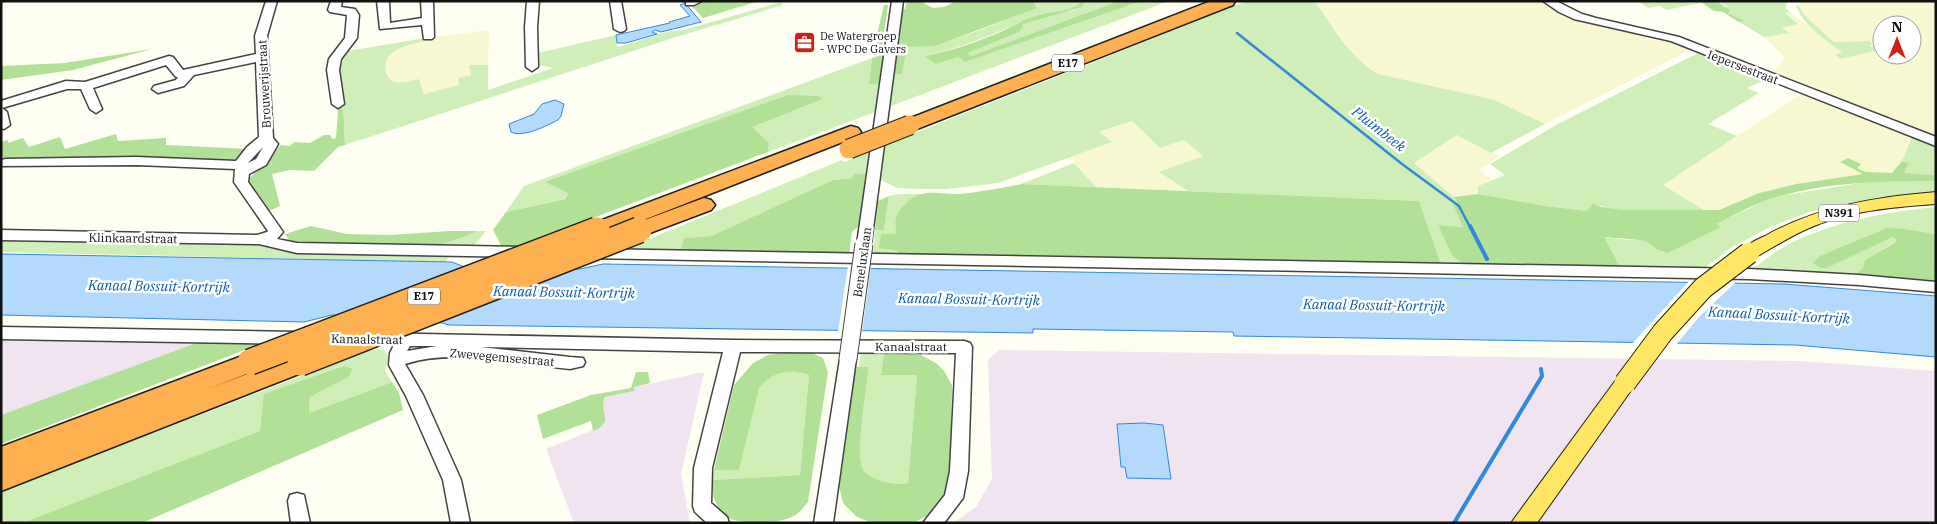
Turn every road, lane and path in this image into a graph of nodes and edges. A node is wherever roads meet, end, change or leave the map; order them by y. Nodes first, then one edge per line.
1 (272, 1) edge
2 (337, 1) edge
3 (383, 1) edge
4 (427, 1) edge
5 (533, 1) edge
6 (615, 1) edge
7 (898, 1) edge
8 (1192, 1) edge
9 (1227, 1) edge
10 (1548, 1) edge
11 (428, 21) junction
12 (620, 29) dead end
13 (428, 37) dead end
14 (261, 57) junction
15 (532, 67) dead end
16 (188, 74) junction
17 (86, 86) junction
18 (158, 89) dead end
19 (338, 104) dead end
20 (1, 105) edge
21 (96, 109) dead end
22 (1, 112) edge
23 (910, 117) junction
24 (4, 125) dead end
25 (850, 140) junction
26 (1936, 142) edge
27 (268, 144) junction
28 (6, 163) dead end
29 (242, 168) junction
30 (1936, 198) edge
31 (1, 235) edge
32 (264, 239) junction
33 (1936, 287) edge
34 (1, 333) edge
35 (405, 340) junction
36 (733, 346) junction
37 (398, 360) junction
38 (577, 362) dead end
39 (1, 458) edge
40 (1, 480) edge
41 (297, 501) dead end
42 (301, 523) edge
43 (461, 523) edge
44 (720, 523) edge
45 (823, 523) edge
46 (932, 523) edge
47 (1523, 523) edge

1 - 14 street, Brouwerijstraat
2 - 19 street
3 - 11 street
4 - 11 street
5 - 15 street
6 - 12 street
7 - 45 street, Beneluxlaan, bridge
8 - 23 highway, E17
9 - 23 highway, E17
10 - 26 street, Iepersestraat
11 - 13 street
14 - 16 street
14 - 27 street, Brouwerijstraat
16 - 17 street
16 - 18 street
17 - 20 street
17 - 21 street
22 - 24 street
23 - 25 highway, E17, bridge
25 - 39 highway, E17, bridge
25 - 40 highway, E17, bridge
27 - 29 street
27 - 29 street
28 - 29 street
29 - 32 street
30 - 47 main road, N391, bridge
31 - 32 street, Klinkaardstraat
32 - 33 street, Klinkaardstraat
34 - 35 street, Kanaalstraat
35 - 36 street, Kanaalstraat
35 - 37 street
36 - 44 street
36 - 46 street, Kanaalstraat
37 - 38 street, Zwevegemsestraat
37 - 43 street
41 - 42 street

